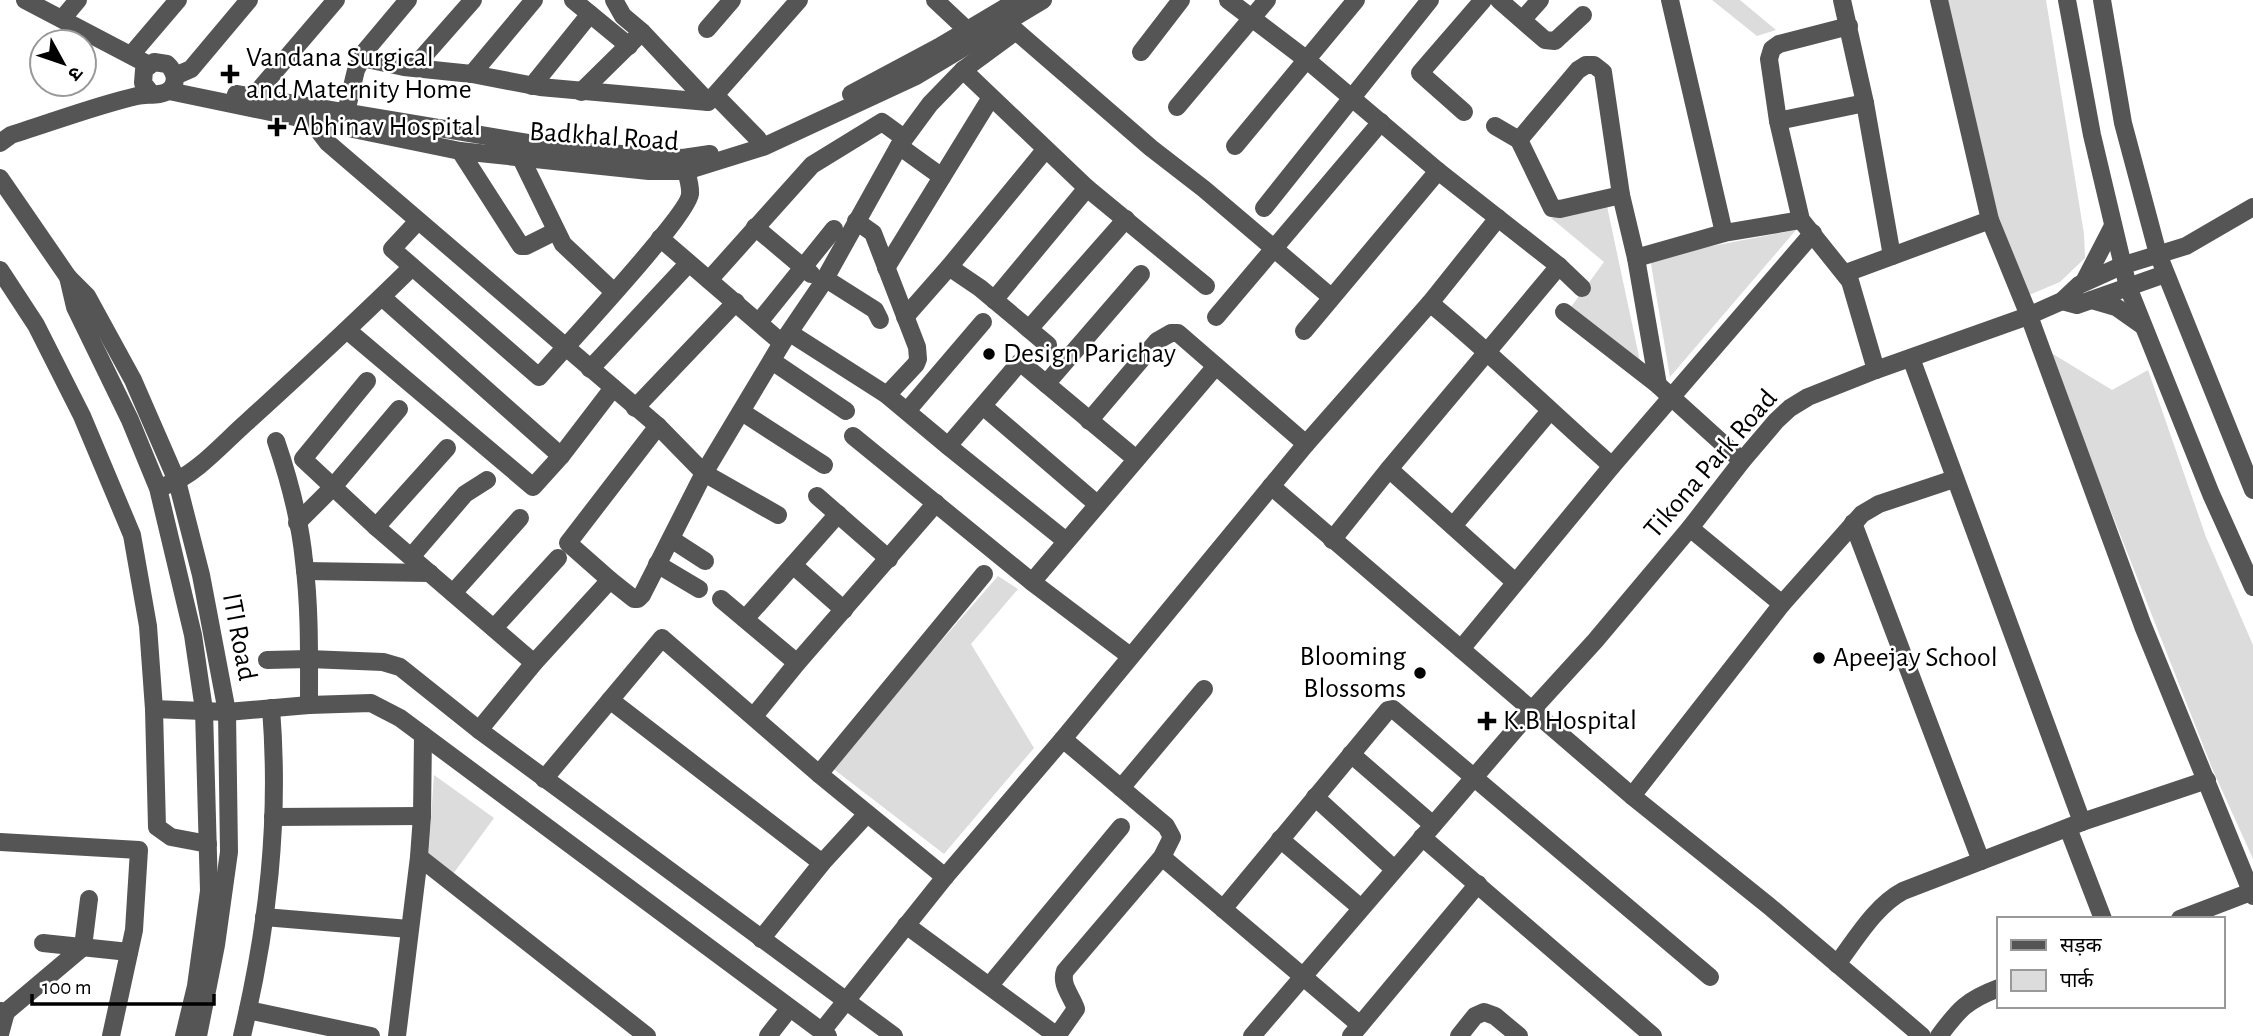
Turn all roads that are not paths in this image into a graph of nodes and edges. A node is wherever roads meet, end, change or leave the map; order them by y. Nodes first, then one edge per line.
1 (25, 0) edge
2 (78, 0) edge
3 (178, 0) edge
4 (249, 0) edge
5 (337, 0) edge
6 (408, 0) edge
7 (473, 0) edge
8 (534, 0) edge
9 (573, 0) edge
10 (614, 0) edge
11 (732, 0) edge
12 (799, 0) edge
13 (935, 0) edge
14 (1043, 0) edge
15 (1181, 0) edge
16 (1228, 0) edge
17 (1267, 0) edge
18 (1356, 0) edge
19 (1430, 0) edge
20 (1483, 0) edge
21 (1499, 0) edge
22 (1540, 0) edge
23 (1670, 0) edge
24 (1842, 0) edge
25 (1939, 0) edge
26 (2067, 0) edge
27 (2102, 0) edge
28 (1015, 1) edge
29 (590, 14) junction
30 (1583, 15) dead end
31 (62, 19) junction
32 (1251, 19) junction
33 (1523, 19) junction
34 (1006, 22) junction
35 (1849, 26) junction
36 (707, 29) dead end
37 (967, 30) junction
38 (642, 32) junction
39 (629, 46) junction
40 (1141, 52) dead end
41 (131, 55) junction
42 (362, 58) junction
43 (1307, 60) junction
44 (149, 65) junction
45 (415, 67) junction
46 (962, 70) junction
47 (472, 74) junction
48 (173, 83) junction
49 (532, 86) junction
50 (581, 92) junction
51 (151, 93) junction
52 (253, 97) junction
53 (1352, 97) junction
54 (712, 99) junction
55 (990, 99) junction
56 (1865, 103) junction
57 (1177, 107) dead end
58 (346, 112) junction
59 (1464, 112) dead end
60 (317, 115) junction
61 (1778, 121) junction
62 (1381, 122) junction
63 (1495, 127) dead end
64 (4, 134) edge
65 (758, 139) junction
66 (512, 140) junction
67 (1519, 140) junction
68 (902, 142) junction
69 (1236, 146) dead end
70 (1045, 149) junction
71 (460, 151) junction
72 (520, 158) junction
73 (685, 165) junction
74 (1438, 171) junction
75 (942, 177) junction
76 (0, 178) edge
77 (1087, 188) junction
78 (1621, 195) junction
79 (2253, 207) edge
80 (1264, 208) dead end
81 (1126, 219) junction
82 (1498, 219) junction
83 (1990, 220) junction
84 (418, 221) junction
85 (856, 221) junction
86 (1807, 226) junction
87 (2113, 226) junction
88 (754, 227) junction
89 (834, 229) dead end
90 (556, 231) junction
91 (1724, 233) junction
92 (660, 238) junction
93 (1275, 249) junction
94 (2158, 254) junction
95 (1892, 256) junction
96 (1636, 258) junction
97 (688, 264) junction
98 (1559, 266) junction
99 (2121, 266) junction
100 (412, 267) junction
101 (802, 267) junction
102 (949, 267) junction
103 (886, 268) junction
104 (0, 270) edge
105 (1846, 273) junction
106 (1141, 274) dead end
107 (2165, 274) junction
108 (68, 277) junction
109 (709, 280) junction
110 (824, 282) junction
111 (2084, 282) junction
112 (1206, 286) dead end
113 (2128, 286) junction
114 (1583, 288) dead end
115 (614, 292) junction
116 (382, 296) junction
117 (1331, 296) junction
118 (994, 300) junction
119 (2062, 300) junction
120 (2092, 300) junction
121 (736, 302) junction
122 (1430, 303) junction
123 (1564, 312) dead end
124 (2028, 316) junction
125 (905, 317) junction
126 (1216, 317) dead end
127 (880, 320) dead end
128 (759, 322) junction
129 (983, 322) dead end
130 (2143, 327) junction
131 (1029, 329) junction
132 (347, 330) junction
133 (1304, 331) dead end
134 (786, 338) junction
135 (1048, 345) dead end
136 (564, 347) junction
137 (1487, 350) junction
138 (1911, 358) junction
139 (772, 361) junction
140 (1216, 366) junction
141 (590, 369) junction
142 (1876, 370) junction
143 (367, 382) dead end
144 (1046, 384) junction
145 (1658, 385) junction
146 (613, 388) junction
147 (887, 395) junction
148 (1672, 398) junction
149 (984, 407) junction
150 (635, 408) junction
151 (399, 410) dead end
152 (846, 411) dead end
153 (907, 411) junction
154 (1550, 411) junction
155 (741, 412) junction
156 (1089, 421) junction
157 (658, 426) junction
158 (853, 436) dead end
159 (276, 441) dead end
160 (1306, 444) junction
161 (948, 446) junction
162 (446, 448) dead end
163 (561, 456) junction
164 (303, 459) junction
165 (1136, 459) junction
166 (1742, 461) junction
167 (824, 465) dead end
168 (1612, 466) junction
169 (1389, 469) junction
170 (704, 473) junction
171 (287, 476) junction
172 (1954, 479) junction
173 (486, 480) dead end
174 (177, 481) junction
175 (1271, 486) junction
176 (333, 487) junction
177 (158, 488) junction
178 (2253, 490) edge
179 (817, 496) dead end
180 (526, 502) junction
181 (936, 503) junction
182 (1097, 504) junction
183 (838, 514) junction
184 (778, 516) dead end
185 (297, 523) junction
186 (1853, 523) junction
187 (1452, 526) junction
188 (376, 527) junction
189 (1690, 528) junction
190 (671, 539) junction
191 (1332, 540) junction
192 (1066, 541) junction
193 (411, 557) junction
194 (558, 558) dead end
195 (889, 559) junction
196 (705, 561) dead end
197 (657, 564) junction
198 (793, 565) junction
199 (305, 571) junction
200 (430, 573) junction
201 (984, 574) dead end
202 (610, 580) junction
203 (1031, 582) junction
204 (1515, 582) junction
205 (2253, 587) edge
206 (699, 589) dead end
207 (453, 593) junction
208 (721, 599) dead end
209 (1782, 604) junction
210 (844, 610) junction
211 (745, 619) junction
212 (494, 628) junction
213 (1461, 649) junction
214 (1130, 656) junction
215 (309, 659) junction
216 (267, 660) dead end
217 (534, 663) junction
218 (797, 663) junction
219 (1204, 689) dead end
220 (610, 701) junction
221 (309, 705) junction
222 (271, 708) junction
223 (154, 709) junction
224 (204, 710) junction
225 (1532, 710) junction
226 (227, 712) junction
227 (754, 716) junction
228 (479, 730) junction
229 (423, 736) junction
230 (1063, 739) junction
231 (1351, 754) junction
232 (819, 774) junction
233 (1474, 778) junction
234 (544, 779) junction
235 (2207, 780) junction
236 (1121, 788) junction
237 (1632, 796) junction
238 (1315, 797) junction
239 (867, 814) junction
240 (422, 816) junction
241 (273, 817) junction
242 (2075, 825) junction
243 (1121, 827) dead end
244 (1428, 831) junction
245 (1280, 839) junction
246 (0, 842) edge
247 (208, 844) junction
248 (419, 857) junction
249 (1162, 857) junction
250 (1981, 861) junction
251 (822, 863) junction
252 (1394, 869) junction
253 (945, 877) junction
254 (1478, 884) junction
255 (2252, 894) edge
256 (89, 899) dead end
257 (1360, 908) junction
258 (1223, 909) junction
259 (264, 917) junction
260 (2103, 917) edge
261 (2186, 917) edge
262 (906, 925) junction
263 (409, 929) junction
264 (761, 939) junction
265 (43, 943) dead end
266 (83, 947) junction
267 (129, 952) junction
268 (1837, 964) junction
269 (1303, 975) junction
270 (1710, 977) dead end
271 (990, 985) junction
272 (1997, 989) edge
273 (846, 1000) junction
274 (789, 1009) junction
275 (248, 1010) junction
276 (3, 1011) edge
277 (1356, 1031) edge
278 (0, 1034) edge
279 (825, 1034) edge
280 (111, 1036) edge
281 (184, 1036) edge
282 (198, 1036) edge
283 (242, 1036) edge
284 (371, 1036) edge
285 (397, 1036) edge
286 (647, 1036) edge
287 (768, 1036) edge
288 (894, 1036) edge
289 (1057, 1036) edge
290 (1252, 1036) edge
291 (1459, 1036) edge
292 (1520, 1036) edge
293 (1653, 1036) edge
294 (1922, 1036) edge
295 (1939, 1036) edge

1 - 31 street
2 - 31 street
3 - 41 street
4 - 48 street
5 - 52 street
6 - 42 street
7 - 45 street
8 - 47 street
9 - 29 street
10 - 38 street
11 - 36 street
12 - 54 street
13 - 37 street
14 - 34 street, Badkhal Road
15 - 40 street
16 - 32 street
17 - 32 street
18 - 43 street
19 - 53 street
20 - 59 street
21 - 33 street
22 - 33 street
23 - 91 street
24 - 35 street
25 - 83 street
26 - 87 street
27 - 94 street
28 - 34 street, Badkhal Road
29 - 39 street
29 - 49 street
30 - 33 street
31 - 41 street
32 - 43 street
32 - 57 street
34 - 37 street, Badkhal Road
34 - 46 street
34 - 73 street, Badkhal Road
34 - 93 street
35 - 56 street
35 - 61 street
37 - 65 street, Badkhal Road
38 - 39 street
38 - 54 street
39 - 50 street
41 - 44 street
42 - 45 street
42 - 58 street
43 - 53 street
43 - 69 street
44 - 48 street
44 - 51 street
45 - 47 street
46 - 55 street
46 - 68 street
47 - 49 street
48 - 51 street
48 - 52 street, Badkhal Road
48 - 60 street, Badkhal Road
49 - 50 street
50 - 54 street
51 - 64 street
52 - 60 street, Badkhal Road
53 - 62 street
53 - 80 street
54 - 65 street
55 - 70 street
55 - 75 street
56 - 61 street
56 - 95 street
58 - 60 street, Badkhal Road
58 - 66 street, Badkhal Road
60 - 71 street, Badkhal Road
60 - 84 street
61 - 86 street
62 - 74 street
62 - 93 street
63 - 67 street
65 - 73 street, Badkhal Road
66 - 72 street
66 - 73 street, Badkhal Road
67 - 78 street
67 - 78 street
68 - 75 street
68 - 85 street
68 - 88 street
70 - 77 street
70 - 102 street
71 - 72 street, Badkhal Road
71 - 90 street
72 - 73 street, Badkhal Road
72 - 90 street
73 - 92 street
74 - 82 street
74 - 117 street
75 - 103 street
76 - 108 street, ITI Road
77 - 81 street
77 - 118 street
78 - 96 street
79 - 94 street, Tikona Park Road
81 - 112 street
81 - 131 street
82 - 98 street
82 - 122 street
83 - 95 street
83 - 124 street
84 - 100 street
84 - 136 street
85 - 103 street
85 - 110 street
86 - 91 street
86 - 105 street
86 - 148 street
87 - 99 street
87 - 111 street, Tikona Park Road
88 - 101 street
88 - 109 street
89 - 101 street
90 - 115 street
91 - 96 street
92 - 97 street
92 - 115 street
93 - 117 street
93 - 126 street
94 - 99 street, Tikona Park Road
94 - 107 street
95 - 105 street
96 - 145 street
97 - 109 street
97 - 141 street
98 - 114 street
98 - 137 street
99 - 111 street, Tikona Park Road
99 - 113 street
100 - 116 street
100 - 136 street
101 - 110 street
101 - 128 street
102 - 118 street
102 - 125 street
103 - 125 street
104 - 223 street
105 - 142 street
106 - 144 street
107 - 113 street, Tikona Park Road
107 - 178 street
108 - 174 street, ITI Road
108 - 177 street, ITI Road
109 - 121 street
110 - 127 street
110 - 134 street
111 - 119 street, Tikona Park Road
113 - 120 street, Tikona Park Road
113 - 130 street
115 - 136 street
116 - 132 street
116 - 163 street
117 - 133 street
118 - 131 street
119 - 120 street, Tikona Park Road
119 - 124 street, Tikona Park Road
120 - 130 street, Tikona Park Road
121 - 128 street
121 - 150 street
122 - 137 street
122 - 160 street
123 - 145 street
124 - 138 street, Tikona Park Road
124 - 235 street
125 - 147 street
128 - 134 street
129 - 153 street
130 - 205 street
131 - 135 street
132 - 174 street
132 - 180 street
134 - 139 street
134 - 147 street
136 - 141 street
137 - 154 street
137 - 169 street
138 - 142 street, Tikona Park Road
138 - 172 street
139 - 152 street
139 - 155 street
140 - 156 street
140 - 160 street
140 - 165 street
141 - 146 street
142 - 166 street, Tikona Park Road
143 - 164 street
144 - 149 street
144 - 156 street
145 - 148 street
146 - 150 street
146 - 163 street
147 - 153 street
148 - 166 street
148 - 168 street
149 - 161 street
149 - 182 street
150 - 157 street
151 - 176 street
153 - 161 street
154 - 168 street
154 - 187 street
155 - 167 street
155 - 170 street
156 - 165 street
157 - 170 street
157 - 202 street
158 - 181 street
159 - 171 street
160 - 175 street
161 - 192 street
162 - 188 street
163 - 180 street
164 - 171 street
164 - 176 street
165 - 182 street
166 - 189 street, Tikona Park Road
168 - 204 street
169 - 187 street
169 - 191 street
170 - 184 street
170 - 190 street
171 - 185 street
172 - 186 street
172 - 242 street
173 - 193 street
174 - 177 street
174 - 226 street, ITI Road
175 - 191 street
175 - 214 street
176 - 185 street
176 - 188 street
177 - 224 street, ITI Road
179 - 183 street
180 - 207 street
181 - 195 street
181 - 203 street
182 - 192 street
183 - 195 street
183 - 198 street
185 - 199 street
186 - 209 street
186 - 250 street
187 - 204 street
188 - 193 street
189 - 209 street
189 - 225 street, Tikona Park Road
190 - 196 street
190 - 197 street
191 - 213 street
192 - 203 street
193 - 200 street
194 - 212 street
195 - 210 street
197 - 202 street
197 - 206 street
198 - 210 street
198 - 211 street
199 - 200 street
199 - 215 street
200 - 207 street
201 - 232 street
202 - 217 street
203 - 214 street
204 - 213 street
207 - 212 street
208 - 211 street
209 - 237 street
210 - 218 street
211 - 218 street
212 - 217 street
213 - 225 street
214 - 230 street
215 - 216 street
215 - 221 street
215 - 228 street
217 - 228 street
218 - 227 street
219 - 236 street
220 - 227 street
220 - 234 street
220 - 251 street
221 - 222 street
221 - 229 street
222 - 226 street
222 - 241 street
223 - 224 street
223 - 247 street
224 - 226 street
224 - 247 street, ITI Road
225 - 233 street, Tikona Park Road
225 - 237 street
226 - 282 street, ITI Road
227 - 232 street
228 - 234 street
229 - 240 street
229 - 274 street
230 - 236 street
230 - 253 street
231 - 233 street
231 - 238 street
231 - 244 street
232 - 239 street
233 - 244 street, Tikona Park Road
233 - 270 street
234 - 264 street
235 - 242 street
235 - 255 street
236 - 249 street
237 - 268 street
238 - 245 street
238 - 252 street
239 - 251 street
239 - 253 street
240 - 241 street
240 - 248 street
241 - 259 street
242 - 250 street
242 - 260 street
243 - 271 street
244 - 252 street, Tikona Park Road
244 - 254 street
245 - 257 street
245 - 258 street
246 - 267 street
247 - 281 street, ITI Road
248 - 263 street
248 - 286 street
249 - 258 street
249 - 289 street
250 - 268 street
251 - 264 street
252 - 257 street, Tikona Park Road
253 - 262 street
254 - 277 street
254 - 293 street
255 - 261 street
256 - 266 street
257 - 269 street, Tikona Park Road
258 - 269 street
259 - 263 street
259 - 275 street
262 - 271 street
262 - 273 street
263 - 285 street
264 - 273 street
265 - 266 street
266 - 267 street
266 - 276 street
267 - 280 street
268 - 294 street
269 - 277 street
269 - 290 street, Tikona Park Road
271 - 289 street
272 - 295 street
273 - 279 street
273 - 288 street
274 - 279 street
274 - 287 street
275 - 283 street
275 - 284 street
276 - 278 street
291 - 292 street

